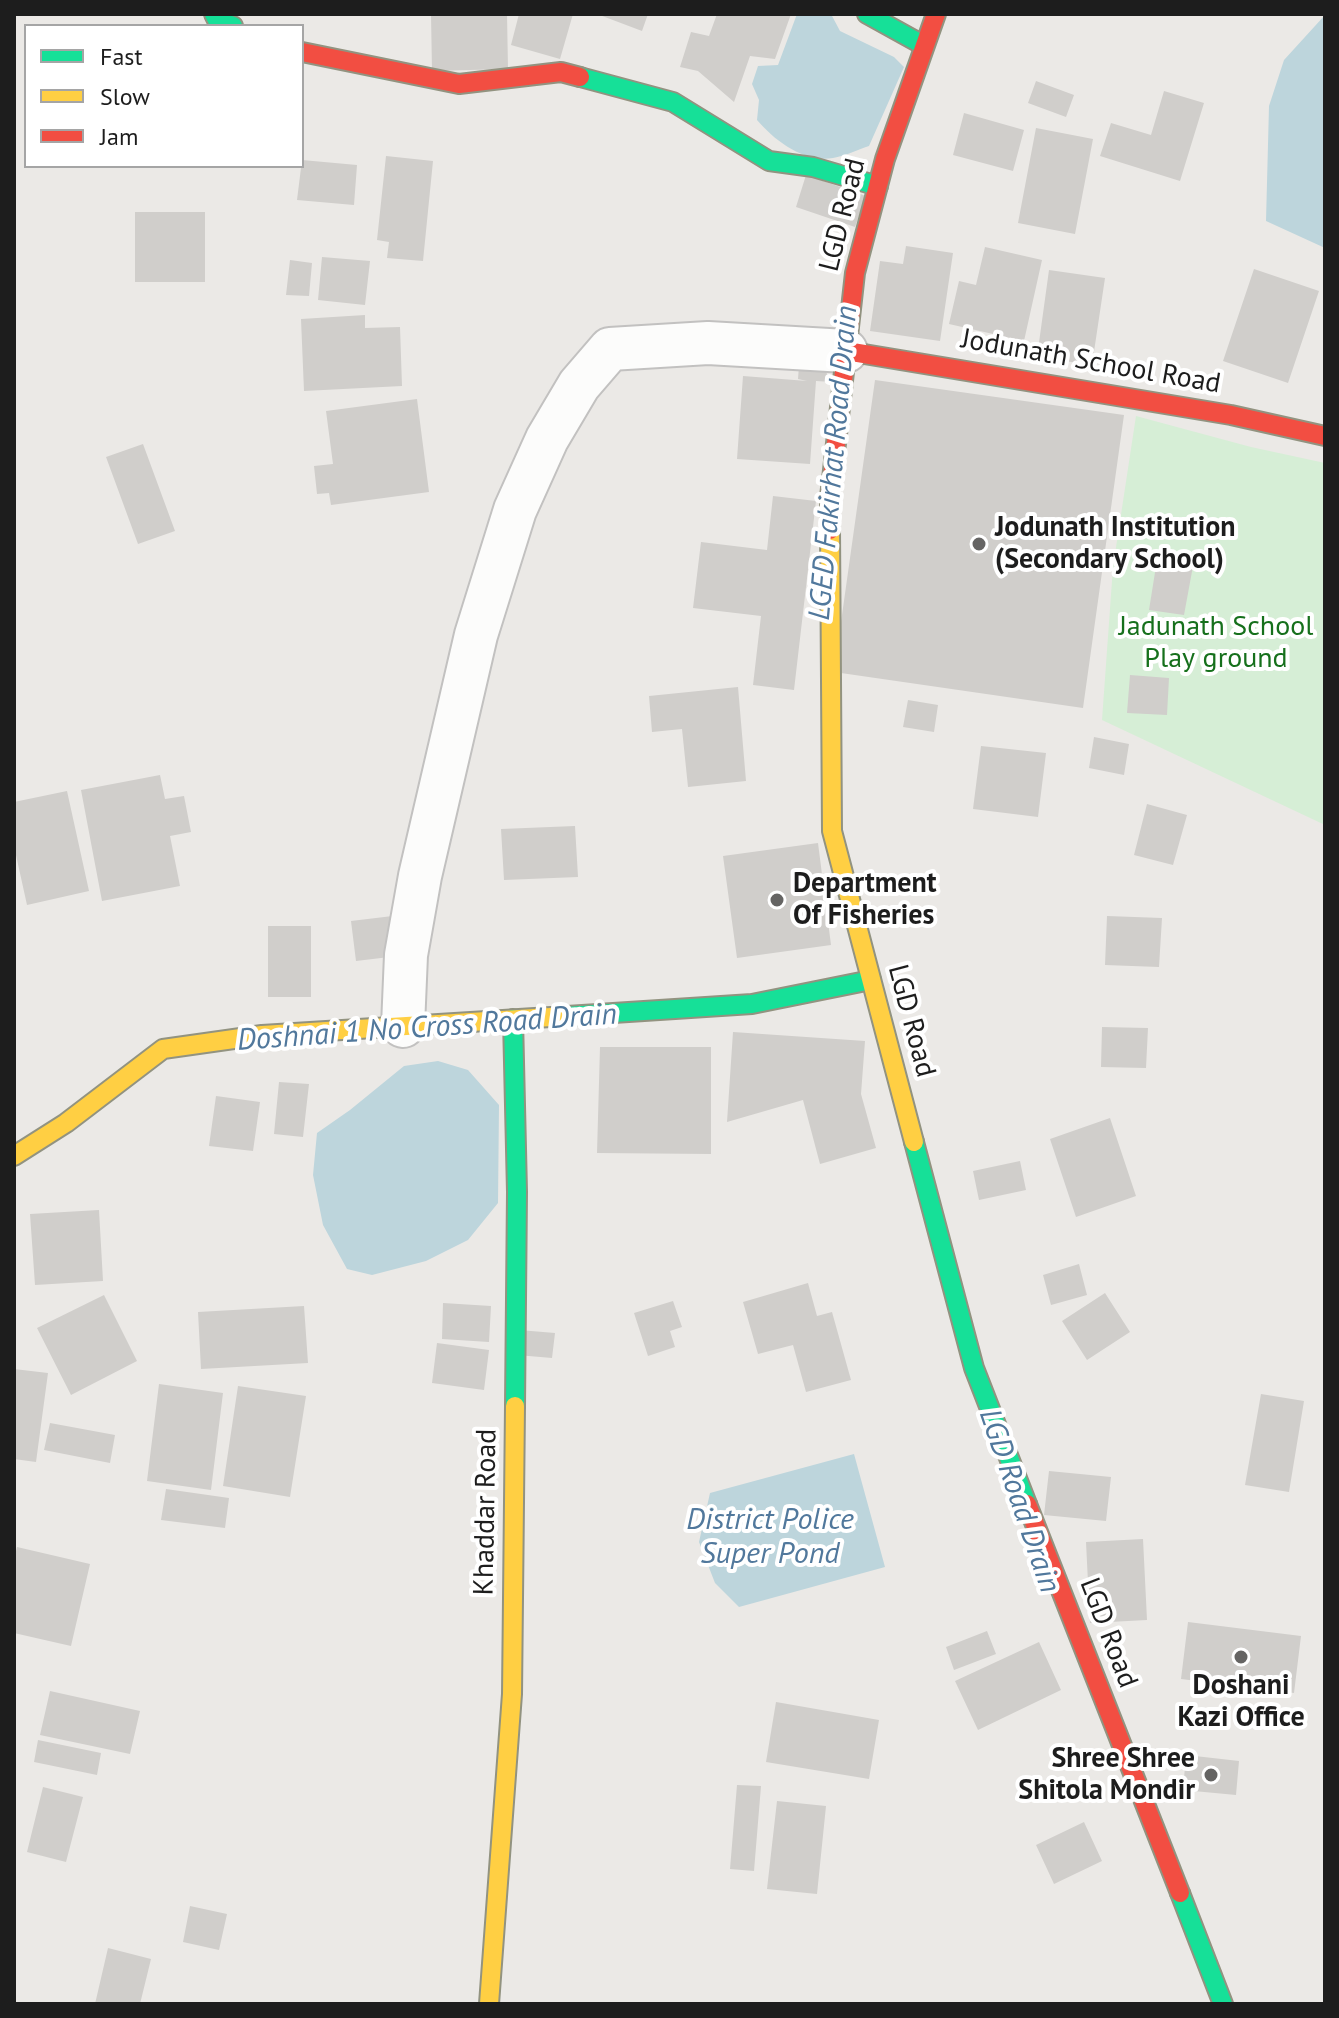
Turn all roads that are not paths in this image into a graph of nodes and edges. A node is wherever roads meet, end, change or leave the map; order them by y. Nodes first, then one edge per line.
1 (867, 14) edge
2 (936, 14) edge
3 (923, 45) junction
4 (304, 52) edge
5 (878, 186) junction
6 (846, 351) junction
7 (1325, 436) edge
8 (871, 980) junction
9 (513, 1019) junction
10 (403, 1026) junction
11 (14, 1156) edge
12 (489, 2004) edge
13 (1223, 2004) edge

1 - 3 street
2 - 3 street, LGD Road
3 - 5 street, LGD Road
4 - 5 street
5 - 6 street, LGD Road
6 - 7 street, Jodunath School Road
6 - 8 street, LGD Road
6 - 10 street
8 - 9 street
8 - 13 street, LGD Road
9 - 10 street
9 - 12 street, Khaddar Road
10 - 11 street

